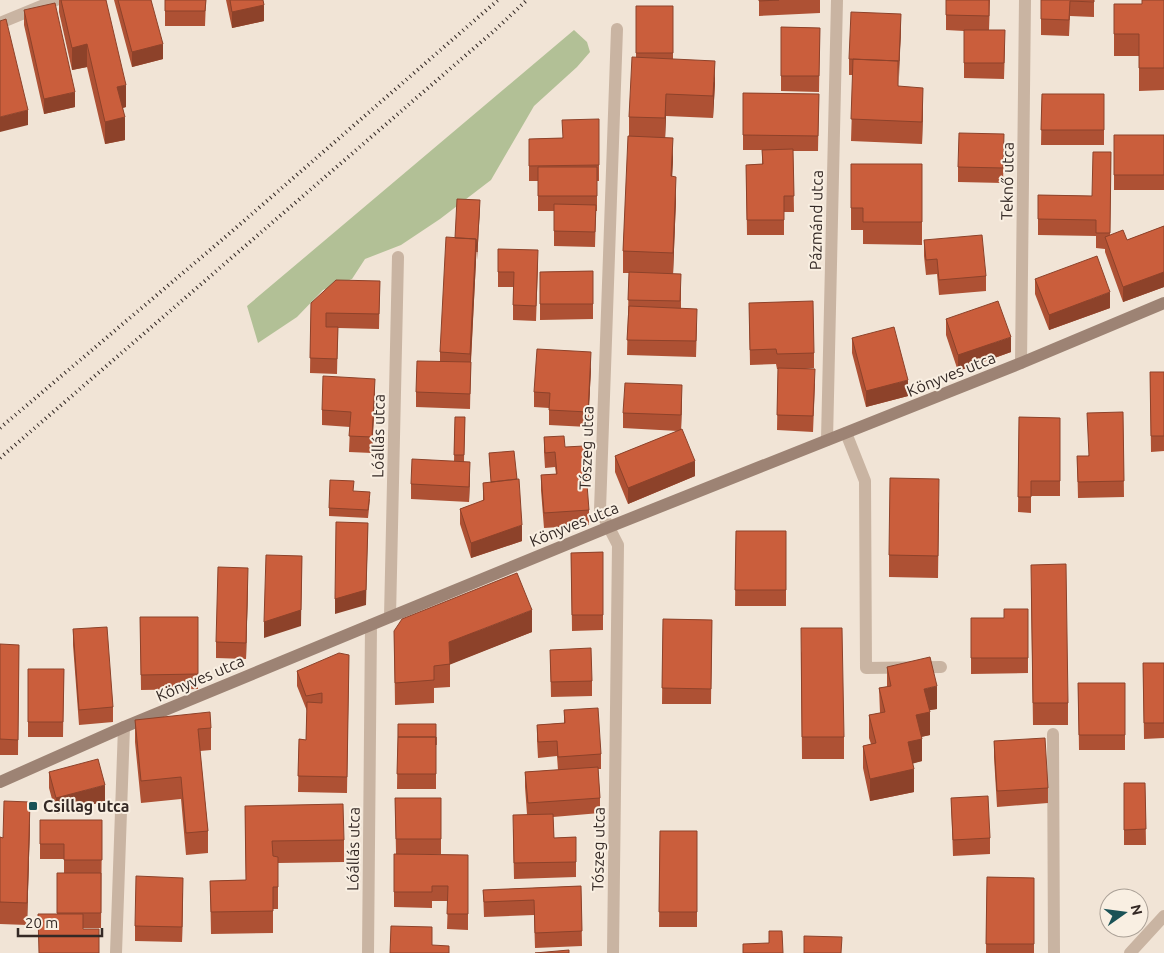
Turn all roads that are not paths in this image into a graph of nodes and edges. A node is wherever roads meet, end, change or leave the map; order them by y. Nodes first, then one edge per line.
1 (56, 0) edge
2 (837, 0) edge
3 (1025, 0) edge
4 (0, 21) edge
5 (617, 29) dead end
6 (398, 257) dead end
7 (1164, 303) edge
8 (1021, 363) junction
9 (846, 433) junction
10 (827, 440) junction
11 (609, 527) junction
12 (390, 616) junction
13 (371, 624) junction
14 (941, 667) dead end
15 (124, 727) junction
16 (1053, 734) dead end
17 (0, 782) edge
18 (1164, 916) edge
19 (116, 953) edge
20 (368, 953) edge
21 (614, 953) edge
22 (1054, 953) edge
23 (1130, 953) edge

1 - 4 street
2 - 10 street, Pázmánd utca
3 - 8 street, Teknő utca
5 - 11 street, Tószeg utca
6 - 12 street, Lóállás utca
7 - 8 street, Könyves utca
8 - 9 street, Könyves utca
9 - 10 street, Könyves utca
9 - 14 street
10 - 11 street, Könyves utca
11 - 12 street, Könyves utca
11 - 21 street, Tószeg utca
12 - 13 street, Könyves utca
13 - 15 street, Könyves utca
13 - 20 street, Lóállás utca
15 - 17 street, Könyves utca
15 - 19 street
16 - 22 street
18 - 23 street

